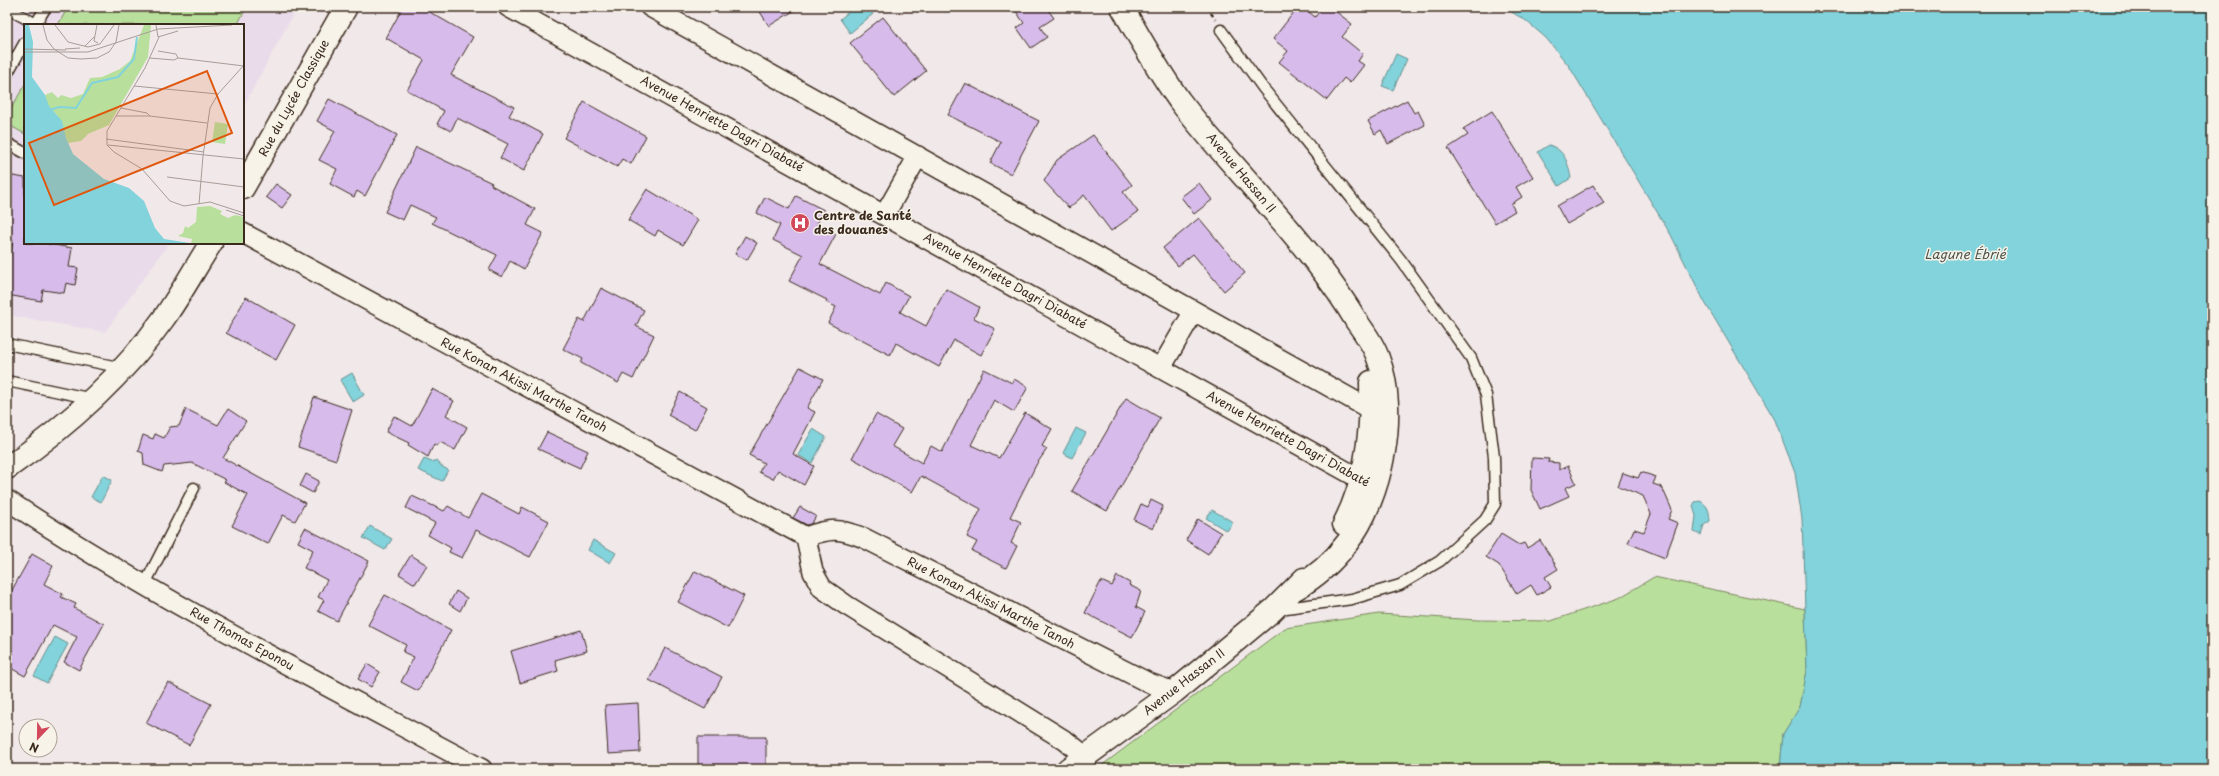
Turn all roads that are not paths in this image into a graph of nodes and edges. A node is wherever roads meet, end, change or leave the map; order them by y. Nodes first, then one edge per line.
1 (46, 7) edge
2 (346, 7) edge
3 (508, 7) edge
4 (650, 7) edge
5 (1122, 7) edge
6 (7, 8) edge
7 (35, 24) edge
8 (1221, 30) dead end
9 (24, 44) edge
10 (7, 74) edge
11 (7, 143) edge
12 (24, 152) edge
13 (918, 156) junction
14 (244, 186) edge
15 (885, 214) junction
16 (244, 233) edge
17 (210, 244) edge
18 (1194, 311) junction
19 (7, 344) edge
20 (123, 368) junction
21 (1161, 368) junction
22 (7, 381) edge
23 (93, 399) junction
24 (1380, 415) junction
25 (7, 468) edge
26 (1368, 483) junction
27 (194, 488) dead end
28 (7, 500) edge
29 (806, 538) junction
30 (145, 584) junction
31 (1273, 610) junction
32 (1174, 692) junction
33 (1077, 763) edge
34 (482, 769) edge

1 - 7 lane
2 - 14 street, Rue du Lycée Classique
3 - 15 street, Avenue Henriette Dagri Diabaté
4 - 13 street
5 - 24 street, Avenue Hassan II
6 - 7 lane
8 - 31 lane
9 - 10 lane
11 - 12 lane
13 - 15 street
13 - 18 street
15 - 21 street, Avenue Henriette Dagri Diabaté
16 - 29 street, Rue Konan Akissi Marthe Tanoh
17 - 20 street
18 - 21 street
18 - 24 street
19 - 20 lane
20 - 23 street
21 - 26 street, Avenue Henriette Dagri Diabaté
22 - 23 lane
23 - 25 street
24 - 26 street, Avenue Hassan II
26 - 31 street, Avenue Hassan II
27 - 30 lane
28 - 30 street, Rue Thomas Eponou
29 - 32 street, Rue Konan Akissi Marthe Tanoh
29 - 33 street
30 - 34 street, Rue Thomas Eponou
31 - 32 street, Avenue Hassan II
32 - 33 street, Avenue Hassan II

